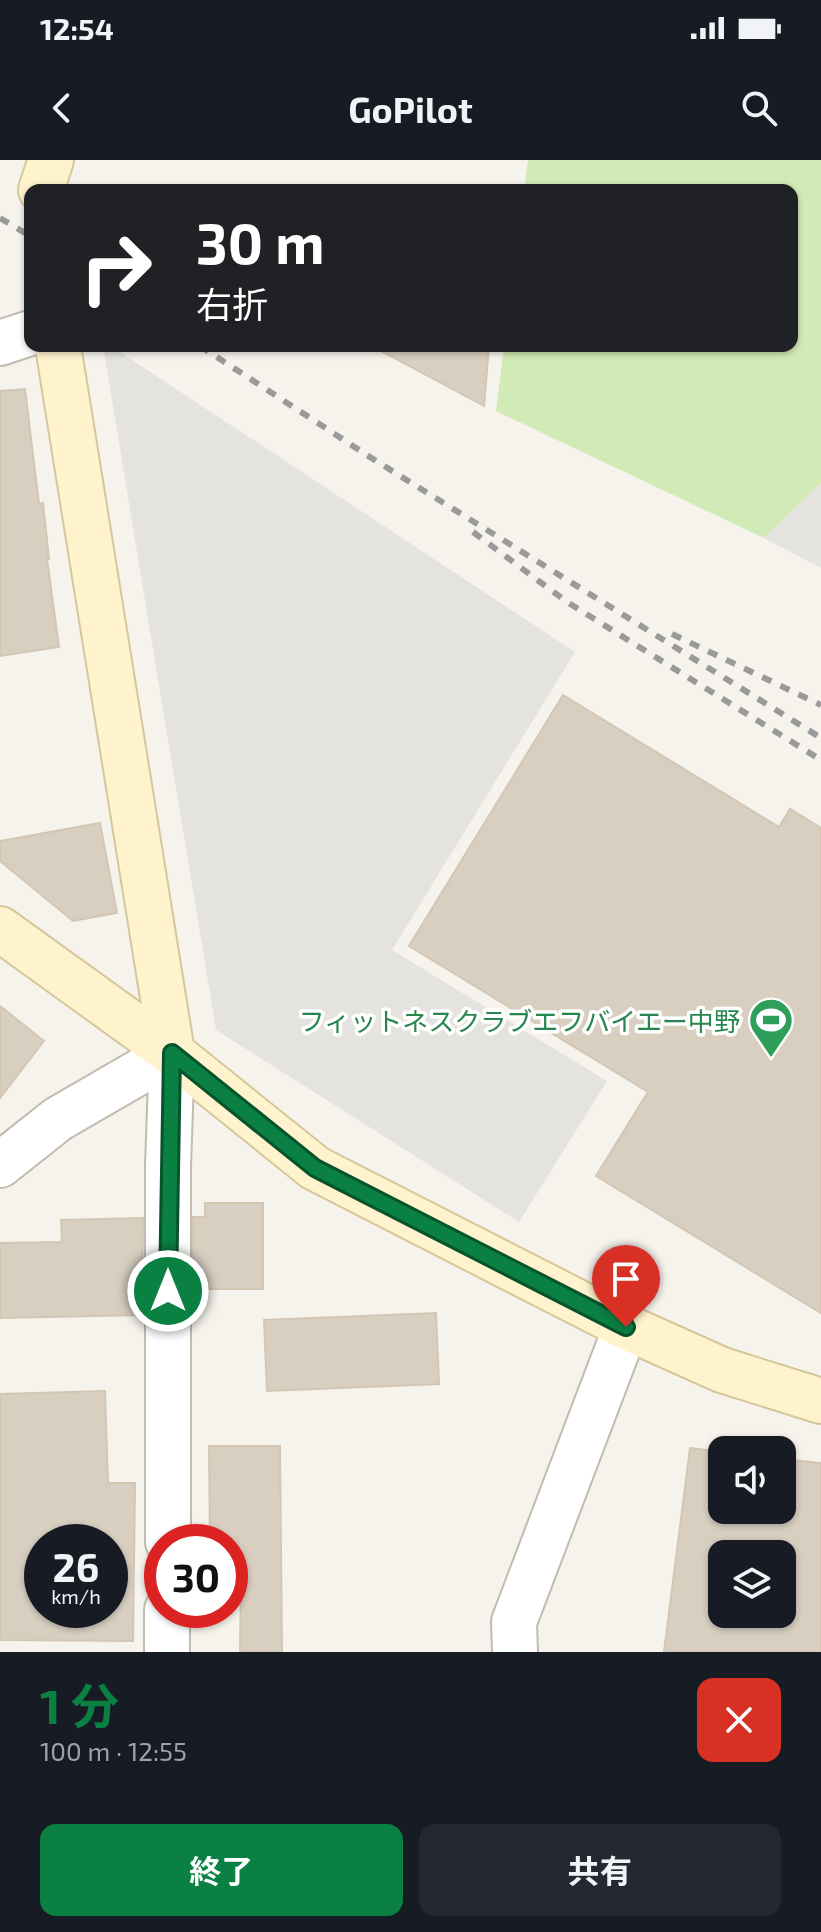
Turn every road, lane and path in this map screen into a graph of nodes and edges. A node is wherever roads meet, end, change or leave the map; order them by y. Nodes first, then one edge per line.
1 (51, 160) edge
2 (43, 184) edge
3 (24, 335) edge
4 (0, 343) edge
5 (59, 352) edge
6 (0, 929) edge
7 (172, 1053) junction
8 (0, 1165) edge
9 (626, 1327) junction
10 (821, 1401) edge
11 (168, 1524) edge
12 (167, 1628) edge
13 (167, 1652) edge
14 (515, 1652) edge

1 - 2 street
3 - 4 street
5 - 7 street
6 - 7 street
7 - 8 street
7 - 9 street
7 - 11 street
9 - 10 street
9 - 14 street
12 - 13 street

